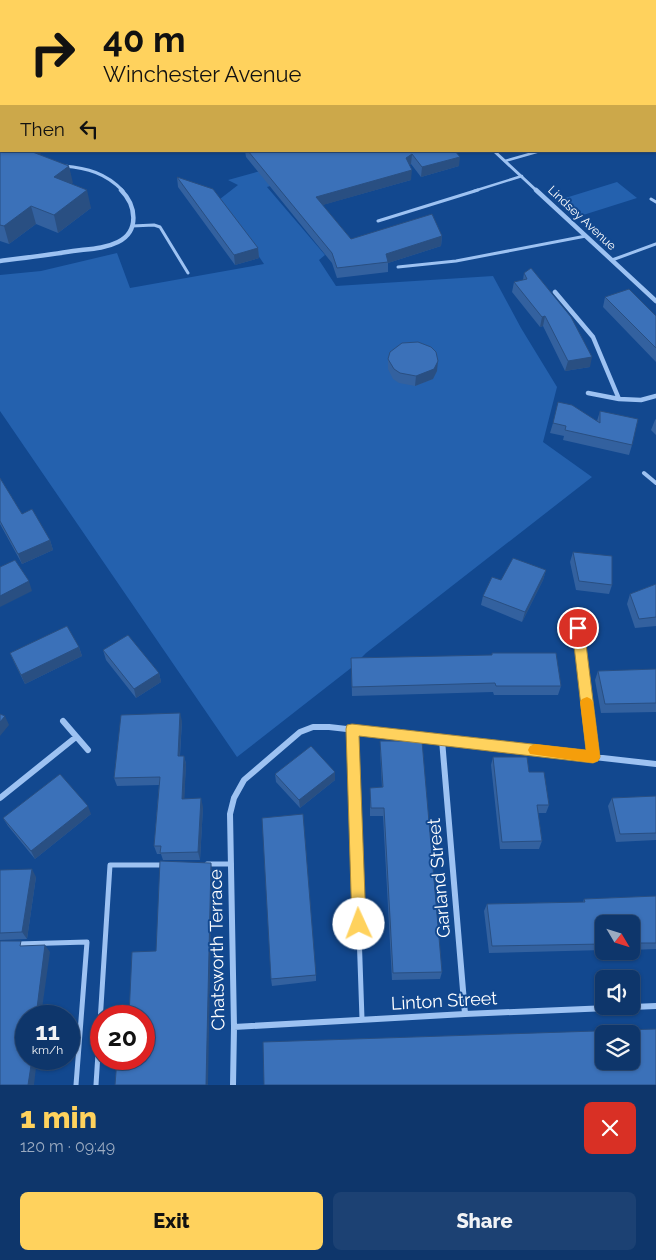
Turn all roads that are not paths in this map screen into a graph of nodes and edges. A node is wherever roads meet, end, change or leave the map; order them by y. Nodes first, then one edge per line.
1 (495, 152) edge
2 (536, 152) edge
3 (505, 161) junction
4 (55, 165) edge
5 (522, 176) junction
6 (651, 199) dead end
7 (656, 202) edge
8 (378, 221) dead end
9 (132, 226) junction
10 (586, 236) junction
11 (656, 244) edge
12 (612, 260) junction
13 (0, 261) edge
14 (398, 267) dead end
15 (188, 273) dead end
16 (555, 292) dead end
17 (656, 301) edge
18 (588, 393) dead end
19 (656, 396) edge
20 (620, 399) junction
21 (644, 473) dead end
22 (656, 483) edge
23 (578, 628) dead end
24 (63, 721) dead end
25 (352, 729) junction
26 (76, 737) junction
27 (442, 740) junction
28 (88, 750) dead end
29 (593, 757) junction
30 (656, 764) edge
31 (0, 798) edge
32 (175, 864) edge
33 (203, 864) edge
34 (231, 864) junction
35 (10, 944) edge
36 (656, 1006) edge
37 (465, 1014) junction
38 (362, 1021) junction
39 (234, 1027) junction
40 (76, 1085) edge
41 (96, 1085) edge
42 (233, 1085) edge

1 - 3 street, Lindsey Avenue
2 - 3 lane
3 - 5 street, Lindsey Avenue
4 - 9 street
5 - 8 lane
5 - 10 street, Lindsey Avenue
6 - 7 lane
9 - 13 street
9 - 15 lane
10 - 12 street, Lindsey Avenue
10 - 14 lane
11 - 12 lane
12 - 17 street, Lindsey Avenue
16 - 20 street
18 - 20 street
19 - 20 street
21 - 22 lane
23 - 29 street
24 - 26 street
25 - 27 street
25 - 34 street, Chatsworth Terrace
25 - 38 lane
26 - 28 street
26 - 31 street
27 - 29 street
27 - 37 street, Garland Street
29 - 30 street
32 - 41 lane
33 - 34 lane
34 - 39 street, Chatsworth Terrace
35 - 40 lane
36 - 37 street, Linton Street
37 - 38 street, Linton Street
38 - 39 street, Linton Street
39 - 42 street, Chatsworth Terrace

